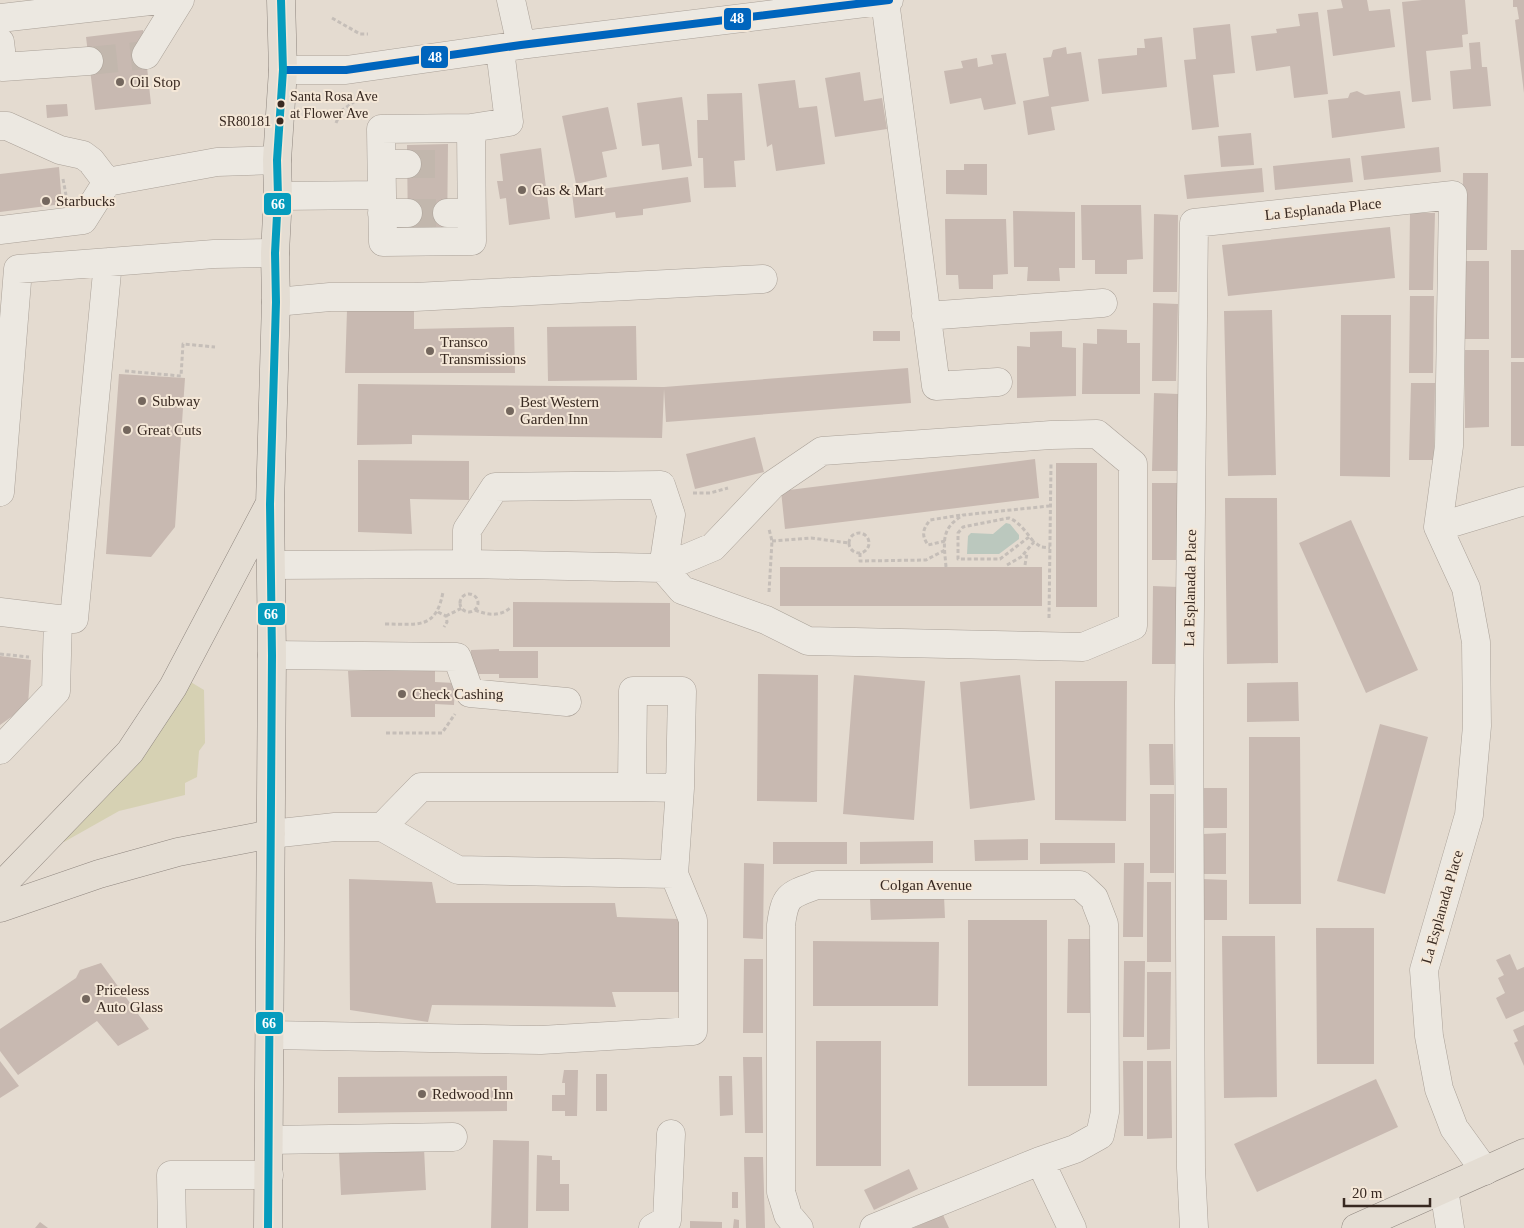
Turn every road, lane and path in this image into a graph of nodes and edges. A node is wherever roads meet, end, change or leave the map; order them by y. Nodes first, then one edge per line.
1 (160, 0) edge
2 (180, 0) edge
3 (281, 0) edge
4 (511, 0) edge
5 (885, 0) edge
6 (889, 0) edge
7 (0, 18) edge
8 (332, 18) dead end
9 (368, 34) dead end
10 (0, 42) edge
11 (510, 48) junction
12 (146, 55) dead end
13 (89, 61) tunnel mouth
14 (283, 70) junction
15 (362, 96) dead end
16 (336, 123) dead end
17 (0, 126) edge
18 (471, 128) junction
19 (277, 160) junction
20 (107, 182) junction
21 (278, 196) junction
22 (391, 207) junction
23 (0, 230) edge
24 (274, 253) junction
25 (108, 262) junction
26 (763, 278) dead end
27 (276, 302) junction
28 (1102, 303) dead end
29 (926, 316) junction
30 (215, 347) dead end
31 (123, 371) dead end
32 (998, 382) dead end
33 (1051, 434) junction
34 (661, 485) junction
35 (734, 486) dead end
36 (0, 492) edge
37 (1524, 501) edge
38 (270, 504) junction
39 (1049, 506) junction
40 (963, 515) junction
41 (764, 522) dead end
42 (1438, 527) junction
43 (1029, 537) junction
44 (772, 541) junction
45 (945, 541) junction
46 (1034, 542) junction
47 (849, 543) junction
48 (1050, 548) junction
49 (945, 550) junction
50 (1029, 550) junction
51 (860, 553) junction
52 (455, 564) junction
53 (272, 565) junction
54 (1007, 565) dead end
55 (1025, 565) dead end
56 (946, 567) dead end
57 (663, 568) junction
58 (462, 608) junction
59 (510, 608) dead end
60 (475, 610) junction
61 (0, 612) edge
62 (438, 612) junction
63 (446, 616) junction
64 (58, 619) junction
65 (431, 620) junction
66 (766, 620) junction
67 (385, 624) dead end
68 (432, 626) dead end
69 (438, 629) dead end
70 (1048, 646) junction
71 (0, 654) edge
72 (272, 655) junction
73 (36, 658) dead end
74 (470, 694) junction
75 (567, 702) dead end
76 (386, 733) dead end
77 (0, 750) edge
78 (632, 787) junction
79 (680, 788) junction
80 (382, 827) junction
81 (271, 834) junction
82 (674, 874) junction
83 (0, 887) edge
84 (0, 908) edge
85 (270, 1035) junction
86 (671, 1134) dead end
87 (453, 1136) dead end
88 (268, 1140) junction
89 (1524, 1153) edge
90 (1040, 1161) junction
91 (1485, 1171) junction
92 (268, 1175) junction
93 (1444, 1190) junction
94 (172, 1228) edge
95 (268, 1228) edge
96 (653, 1228) edge
97 (800, 1228) edge
98 (874, 1228) edge
99 (1072, 1228) edge
100 (1194, 1228) edge
101 (1356, 1228) edge
102 (1450, 1228) edge

1 - 7 street
2 - 12 street
3 - 14 main road
4 - 11 street
5 - 6 street
5 - 11 street
5 - 29 street
8 - 9 path
10 - 13 street
11 - 14 street
11 - 18 street
14 - 19 main road
15 - 16 path
17 - 20 street
18 - 22 street
18 - 22 street
19 - 20 street
19 - 21 main road
20 - 23 street
21 - 22 street
21 - 24 main road
24 - 25 street
24 - 27 main road
25 - 36 street
25 - 64 street
26 - 27 street
27 - 38 main road
28 - 29 street
29 - 32 street
30 - 31 path
33 - 39 path
33 - 57 street
33 - 70 street
34 - 35 path
34 - 52 street
34 - 57 street
37 - 42 street
38 - 53 main road
38 - 83 main road
39 - 40 path
39 - 48 path
40 - 45 path
40 - 45 path
41 - 44 path
42 - 91 street, La Esplanada Place
42 - 100 street, La Esplanada Place
43 - 43 path
43 - 46 path
44 - 47 path
44 - 66 path
45 - 49 path
46 - 48 path
46 - 50 path
47 - 51 path
47 - 51 path
48 - 70 path
49 - 51 path
49 - 56 path
50 - 54 path
50 - 55 path
52 - 53 street
52 - 57 street
52 - 62 path
53 - 72 main road
57 - 66 street
58 - 60 path
58 - 60 path
58 - 63 path
59 - 60 path
61 - 64 street
62 - 63 path
62 - 65 path
63 - 69 path
64 - 77 street
65 - 67 path
65 - 68 path
66 - 70 street
71 - 73 path
72 - 74 street
72 - 81 main road
74 - 75 street
74 - 76 path
78 - 79 street
78 - 79 street
78 - 80 street
79 - 82 street
80 - 81 street
80 - 82 street
81 - 84 main road
81 - 85 main road
82 - 85 street
85 - 88 main road
86 - 96 street
87 - 88 street
88 - 92 main road
89 - 91 main road
90 - 97 street, Colgan Avenue
90 - 98 street, Colgan Avenue
90 - 99 street
91 - 93 main road
92 - 94 street
92 - 95 main road
93 - 101 main road
93 - 102 street

